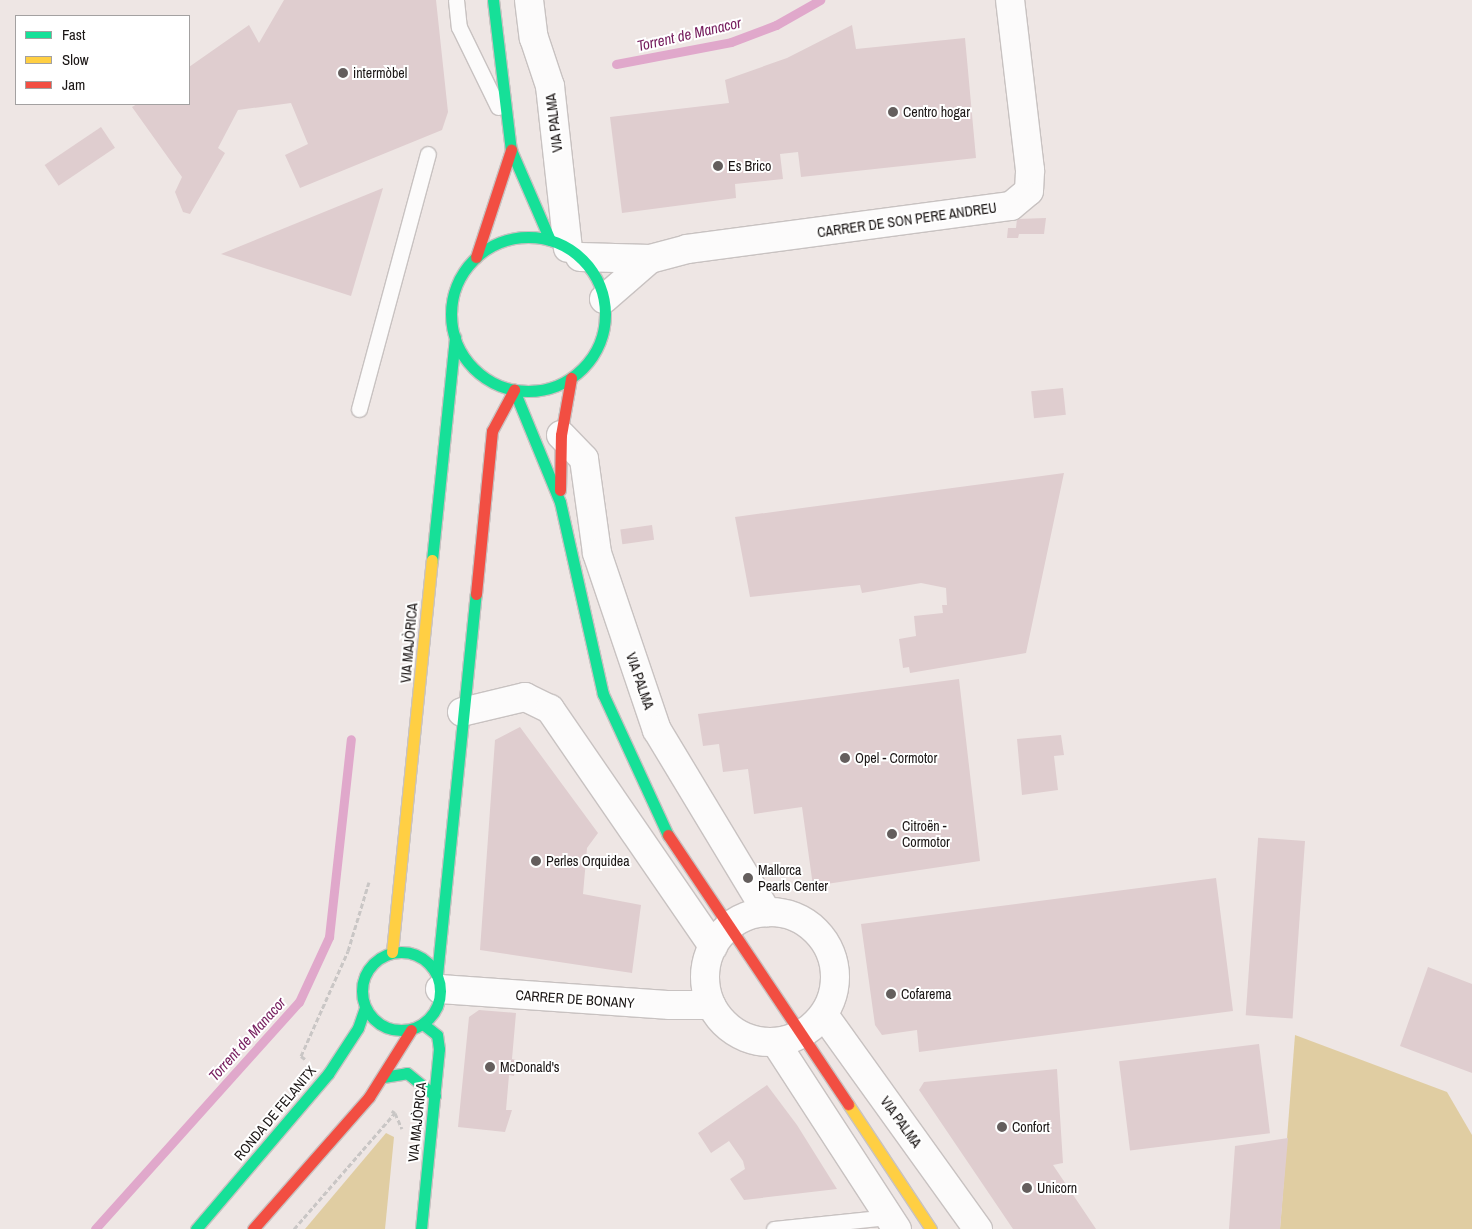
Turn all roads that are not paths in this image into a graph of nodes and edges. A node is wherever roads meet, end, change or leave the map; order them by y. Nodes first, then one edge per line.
1 (456, 0) edge
2 (493, 0) edge
3 (529, 0) edge
4 (1010, 0) edge
5 (506, 123) junction
6 (511, 150) junction
7 (428, 154) dead end
8 (566, 248) junction
9 (476, 257) junction
10 (650, 259) junction
11 (604, 300) junction
12 (455, 337) junction
13 (571, 378) junction
14 (514, 390) junction
15 (359, 409) dead end
16 (561, 435) junction
17 (560, 502) junction
18 (462, 712) junction
19 (767, 912) junction
20 (721, 936) junction
21 (392, 952) junction
22 (438, 982) junction
23 (711, 1005) junction
24 (365, 1008) junction
25 (824, 1015) junction
26 (423, 1024) junction
27 (410, 1030) junction
28 (802, 1035) junction
29 (776, 1043) junction
30 (383, 1077) junction
31 (435, 1096) junction
32 (893, 1223) edge
33 (196, 1229) edge
34 (253, 1229) edge
35 (421, 1229) edge
36 (774, 1229) edge
37 (931, 1229) edge
38 (978, 1229) edge

1 - 5 lane
2 - 5 main road
3 - 8 street, VIA PALMA
4 - 10 street, CARRER DE SON PERE ANDREU
5 - 6 main road
6 - 8 main road
6 - 9 main road
7 - 15 lane
8 - 9 main road
8 - 10 street
8 - 11 main road
9 - 12 main road
10 - 11 street
11 - 13 main road
12 - 14 main road
12 - 21 main road, VIA MAJÒRICA
13 - 14 main road
13 - 16 main road
14 - 17 main road
14 - 18 main road
16 - 17 main road
16 - 19 street, VIA PALMA
17 - 20 main road
18 - 20 street
18 - 22 main road
19 - 20 street
19 - 25 street
20 - 23 street
20 - 28 main road
21 - 22 main road
21 - 24 main road, RONDA DE FELANITX
22 - 23 street, CARRER DE BONANY
22 - 26 main road
23 - 29 street
24 - 27 main road
24 - 33 main road, RONDA DE FELANITX
25 - 28 street
25 - 38 street, VIA PALMA
26 - 27 main road
26 - 31 main road, VIA MAJÒRICA
27 - 30 main road
28 - 29 street
28 - 37 main road
29 - 32 street
30 - 31 main road
30 - 34 main road
31 - 35 main road, VIA MAJÒRICA
32 - 36 lane

